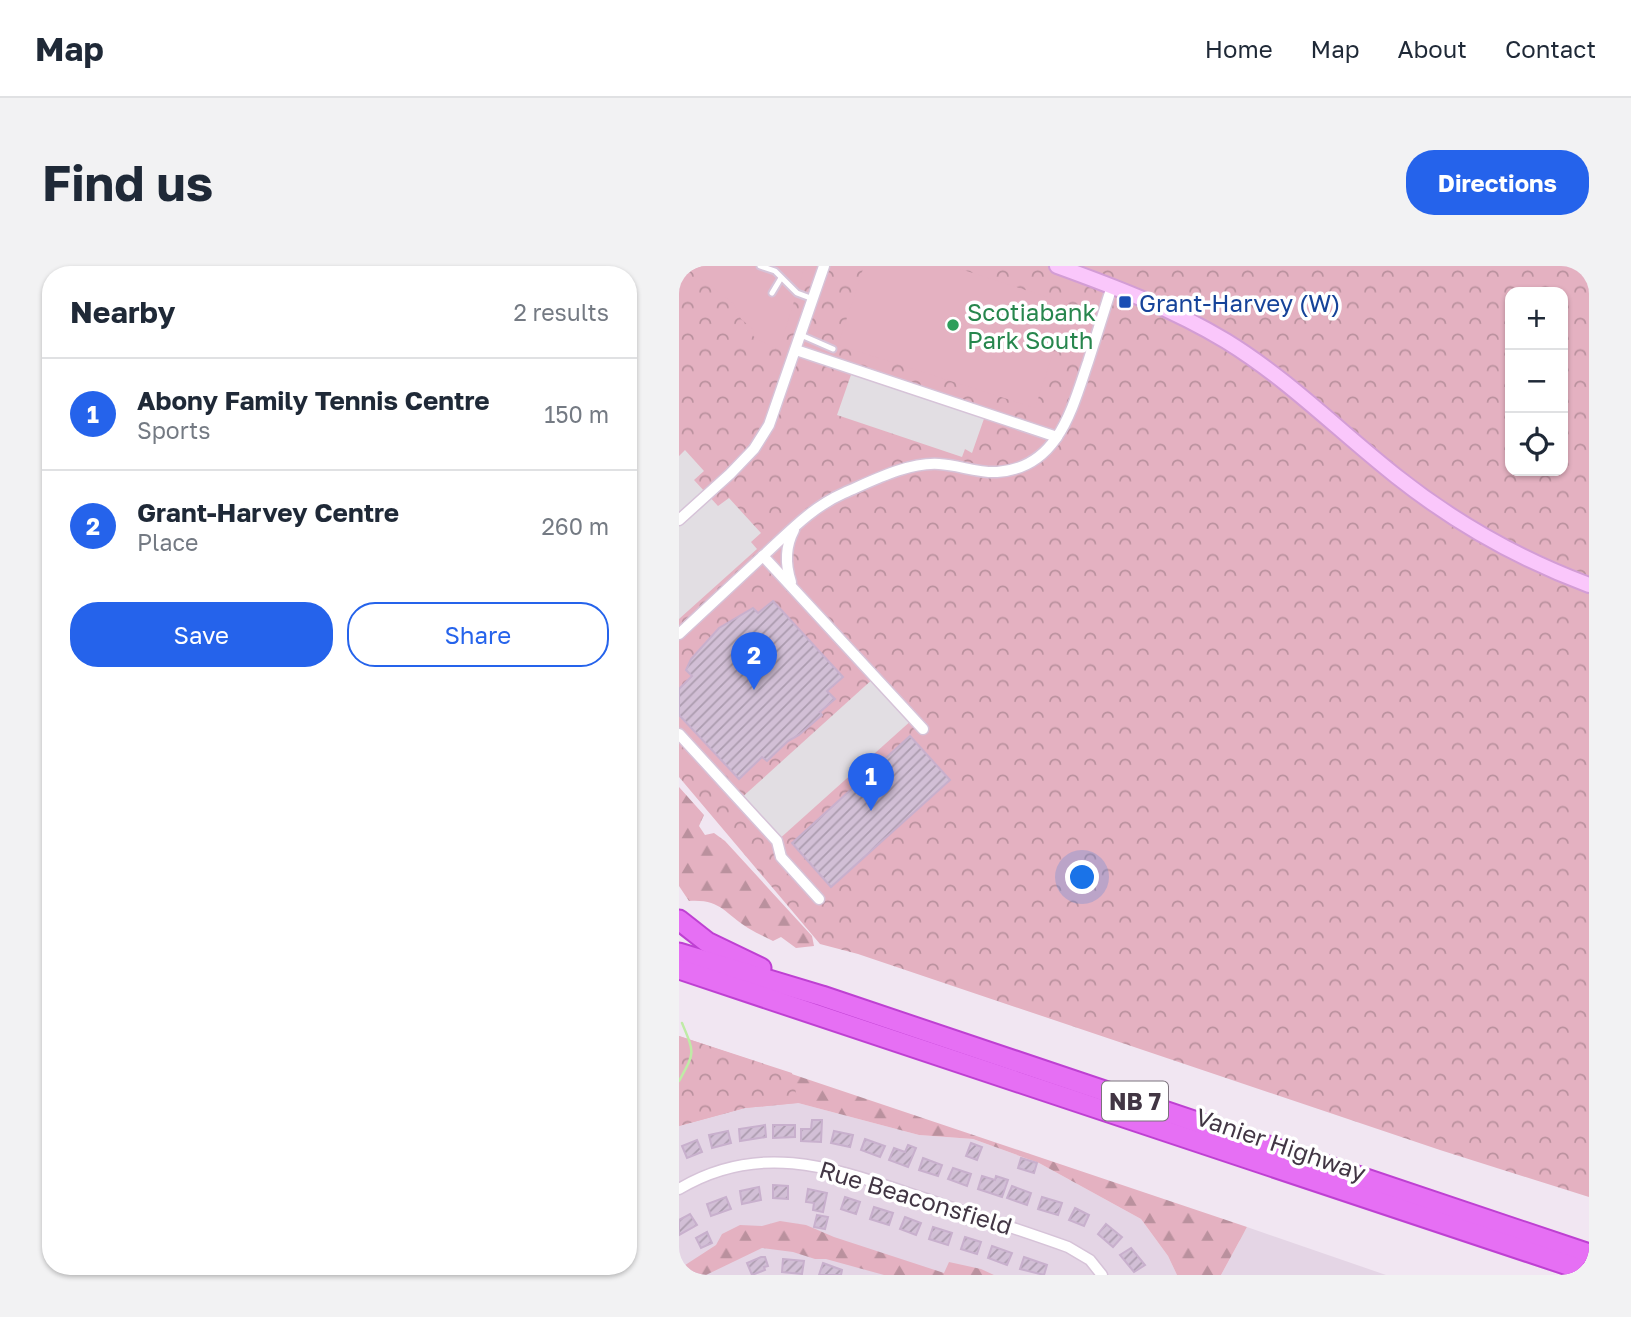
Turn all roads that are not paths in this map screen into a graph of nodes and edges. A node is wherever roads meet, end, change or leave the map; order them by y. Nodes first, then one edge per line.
1 (760, 266) edge
2 (824, 266) edge
3 (1057, 266) edge
4 (781, 278) junction
5 (1112, 286) junction
6 (772, 293) dead end
7 (813, 299) junction
8 (800, 335) junction
9 (796, 349) junction
10 (833, 349) dead end
11 (1057, 438) junction
12 (679, 520) edge
13 (798, 523) junction
14 (763, 556) junction
15 (1589, 585) edge
16 (793, 588) junction
17 (679, 634) edge
18 (923, 729) dead end
19 (679, 734) edge
20 (819, 899) dead end
21 (679, 920) edge
22 (679, 953) edge
23 (679, 969) edge
24 (822, 996) junction
25 (679, 1189) edge
26 (1589, 1254) edge
27 (1589, 1272) edge
28 (1102, 1275) edge

1 - 4 lane
2 - 7 street
3 - 5 street
4 - 6 lane
4 - 7 lane
5 - 11 street
5 - 15 street
7 - 8 street
8 - 9 street
8 - 10 lane
9 - 11 street
9 - 12 street
11 - 13 street
13 - 14 street
13 - 16 street
14 - 16 street
14 - 17 street
16 - 18 street
19 - 20 street
21 - 24 highway
22 - 24 highway, Vanier Highway / NB 7
23 - 27 highway, Vanier Highway / NB 7
24 - 26 highway, Vanier Highway / NB 7
25 - 28 street, Rue Beaconsfield

